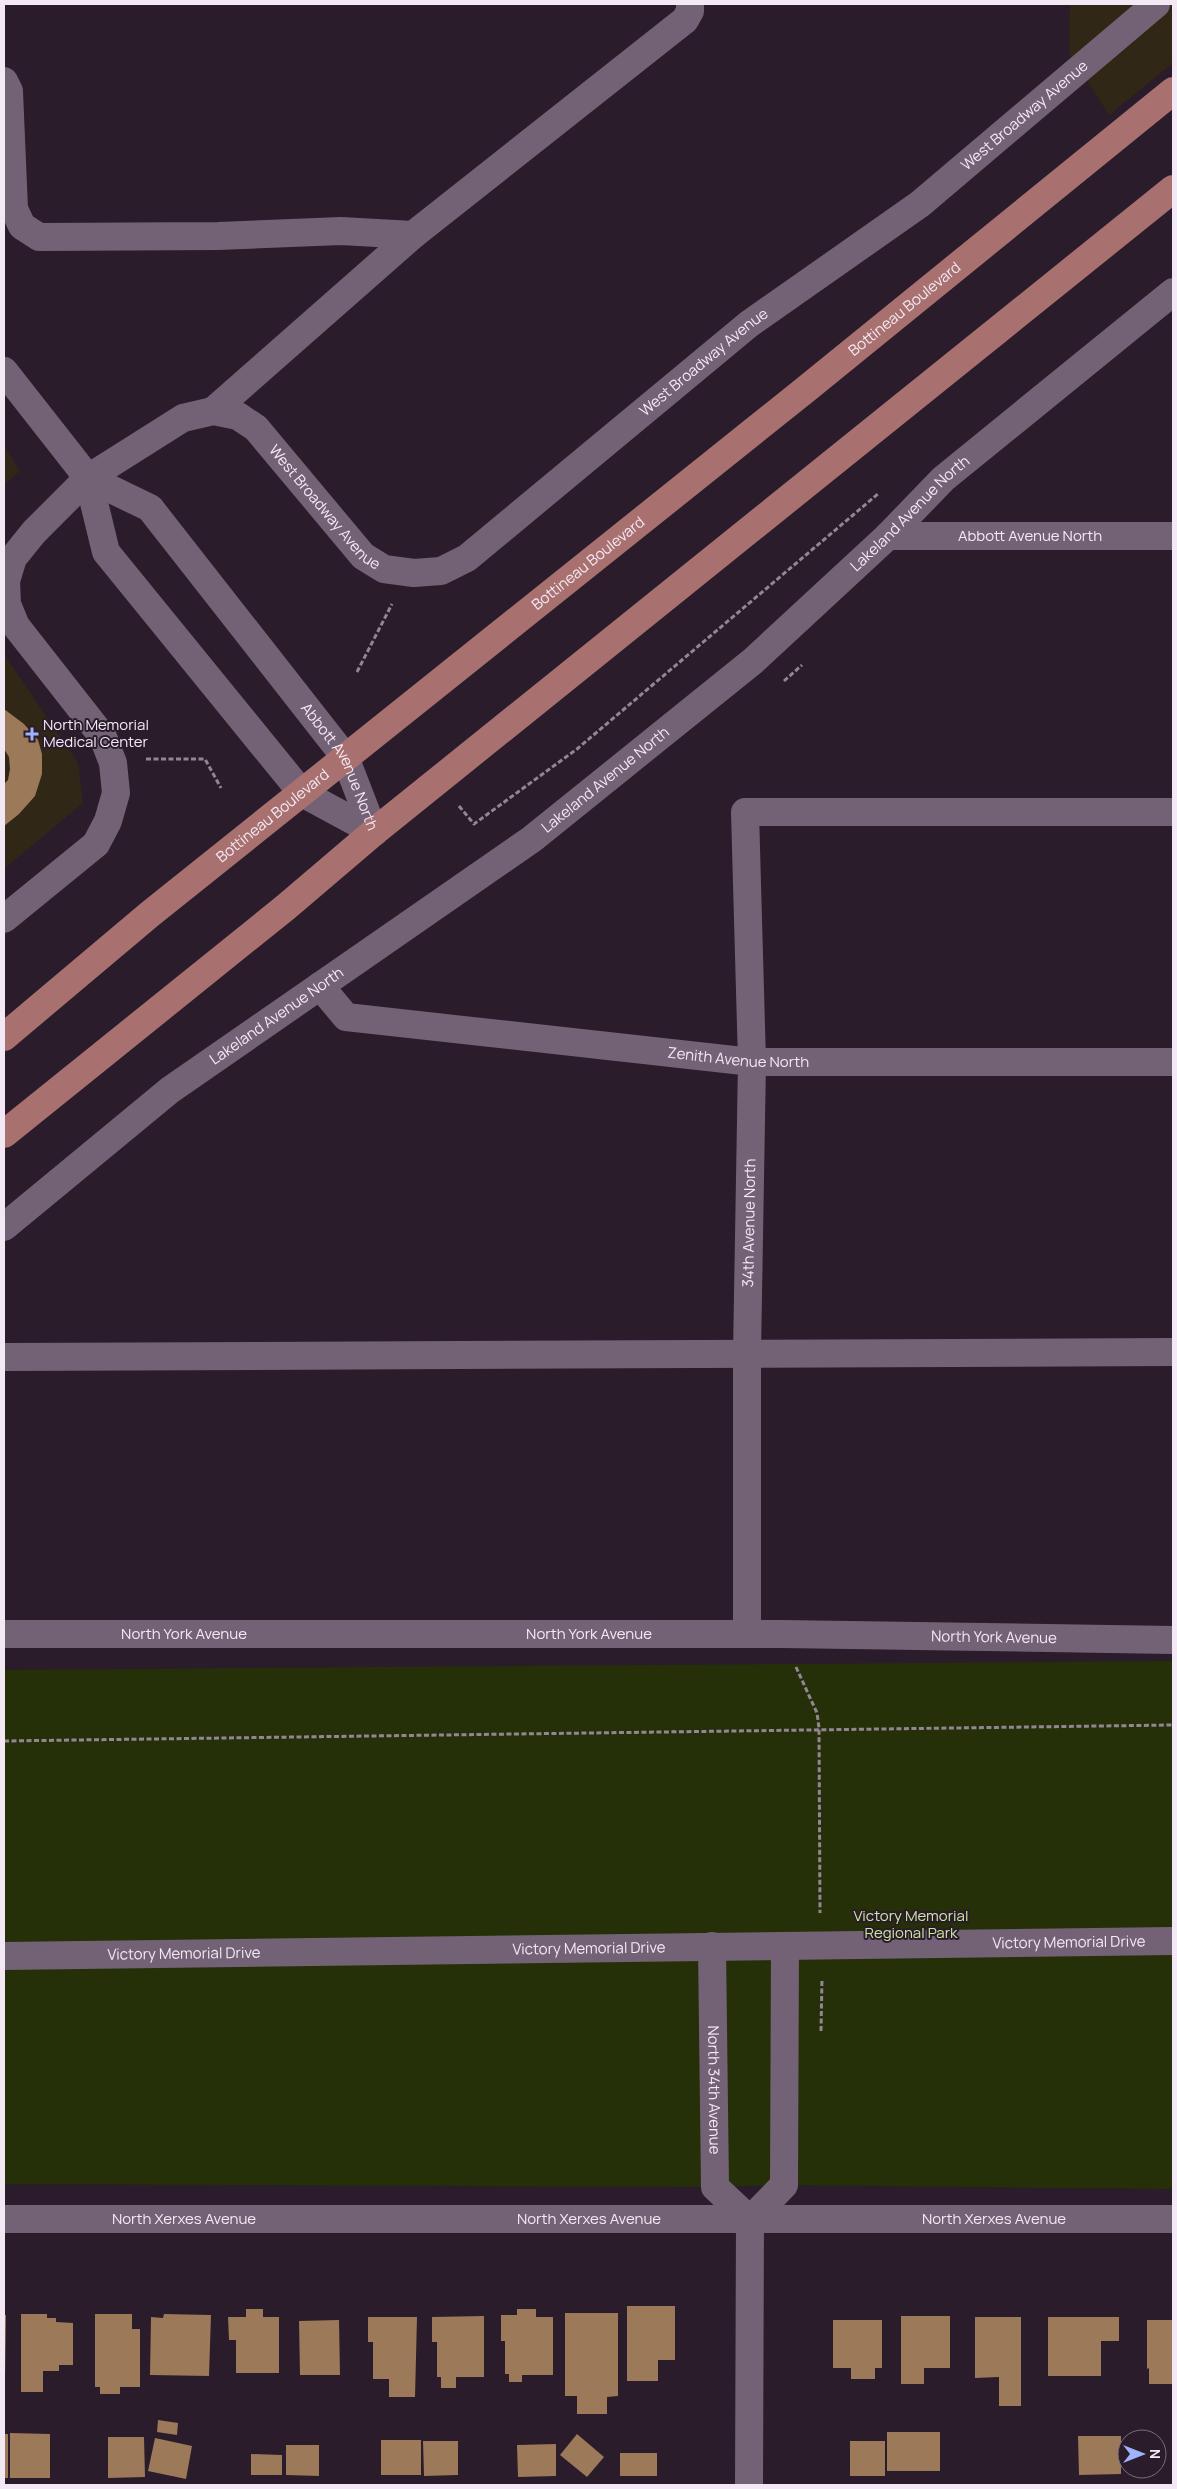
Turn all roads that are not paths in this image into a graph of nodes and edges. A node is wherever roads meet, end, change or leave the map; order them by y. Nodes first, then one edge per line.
1 (690, 4) edge
2 (1156, 4) edge
3 (4, 81) edge
4 (1173, 91) edge
5 (1173, 189) edge
6 (412, 235) junction
7 (1173, 292) edge
8 (4, 371) edge
9 (213, 411) junction
10 (88, 478) junction
11 (888, 536) junction
12 (1173, 536) edge
13 (345, 757) junction
14 (302, 792) junction
15 (1173, 812) edge
16 (374, 832) junction
17 (4, 919) edge
18 (320, 986) junction
19 (4, 1037) edge
20 (752, 1062) junction
21 (1173, 1062) edge
22 (4, 1134) edge
23 (4, 1227) edge
24 (1173, 1352) edge
25 (747, 1353) junction
26 (4, 1357) edge
27 (4, 1634) edge
28 (747, 1634) junction
29 (1173, 1640) edge
30 (1173, 1941) edge
31 (712, 1946) junction
32 (785, 1946) junction
33 (4, 1956) edge
34 (4, 2219) edge
35 (1173, 2219) edge
36 (750, 2220) junction
37 (749, 2485) edge

1 - 6 street
2 - 9 street, West Broadway Avenue
3 - 6 street
4 - 13 main road, Bottineau Boulevard
5 - 16 main road
6 - 9 street
7 - 11 street, Lakeland Avenue North
8 - 10 street, Abbott Avenue North
9 - 10 street, West Broadway Avenue
10 - 13 street, Abbott Avenue North
10 - 14 street, Abbott Avenue North
10 - 17 street, West Broadway Avenue
11 - 12 street, Abbott Avenue North
11 - 18 street, Lakeland Avenue North
13 - 14 main road, Bottineau Boulevard
13 - 16 street, Abbott Avenue North
14 - 16 street, Abbott Avenue North
14 - 19 main road, Bottineau Boulevard
15 - 20 street, 34th Avenue North
16 - 22 main road
18 - 20 street, Zenith Avenue North
18 - 23 street, Lakeland Avenue North
20 - 21 street, Zenith Avenue North
20 - 25 street, 34th Avenue North
24 - 25 street
25 - 26 street
25 - 28 street, 34th Avenue North
27 - 28 street, North York Avenue
28 - 29 street, North York Avenue
30 - 32 street, Victory Memorial Drive
31 - 32 street, Victory Memorial Drive
31 - 33 street, Victory Memorial Drive
31 - 36 street, North 34th Avenue
32 - 36 street
34 - 36 street, North Xerxes Avenue
35 - 36 street, North Xerxes Avenue
36 - 37 street

